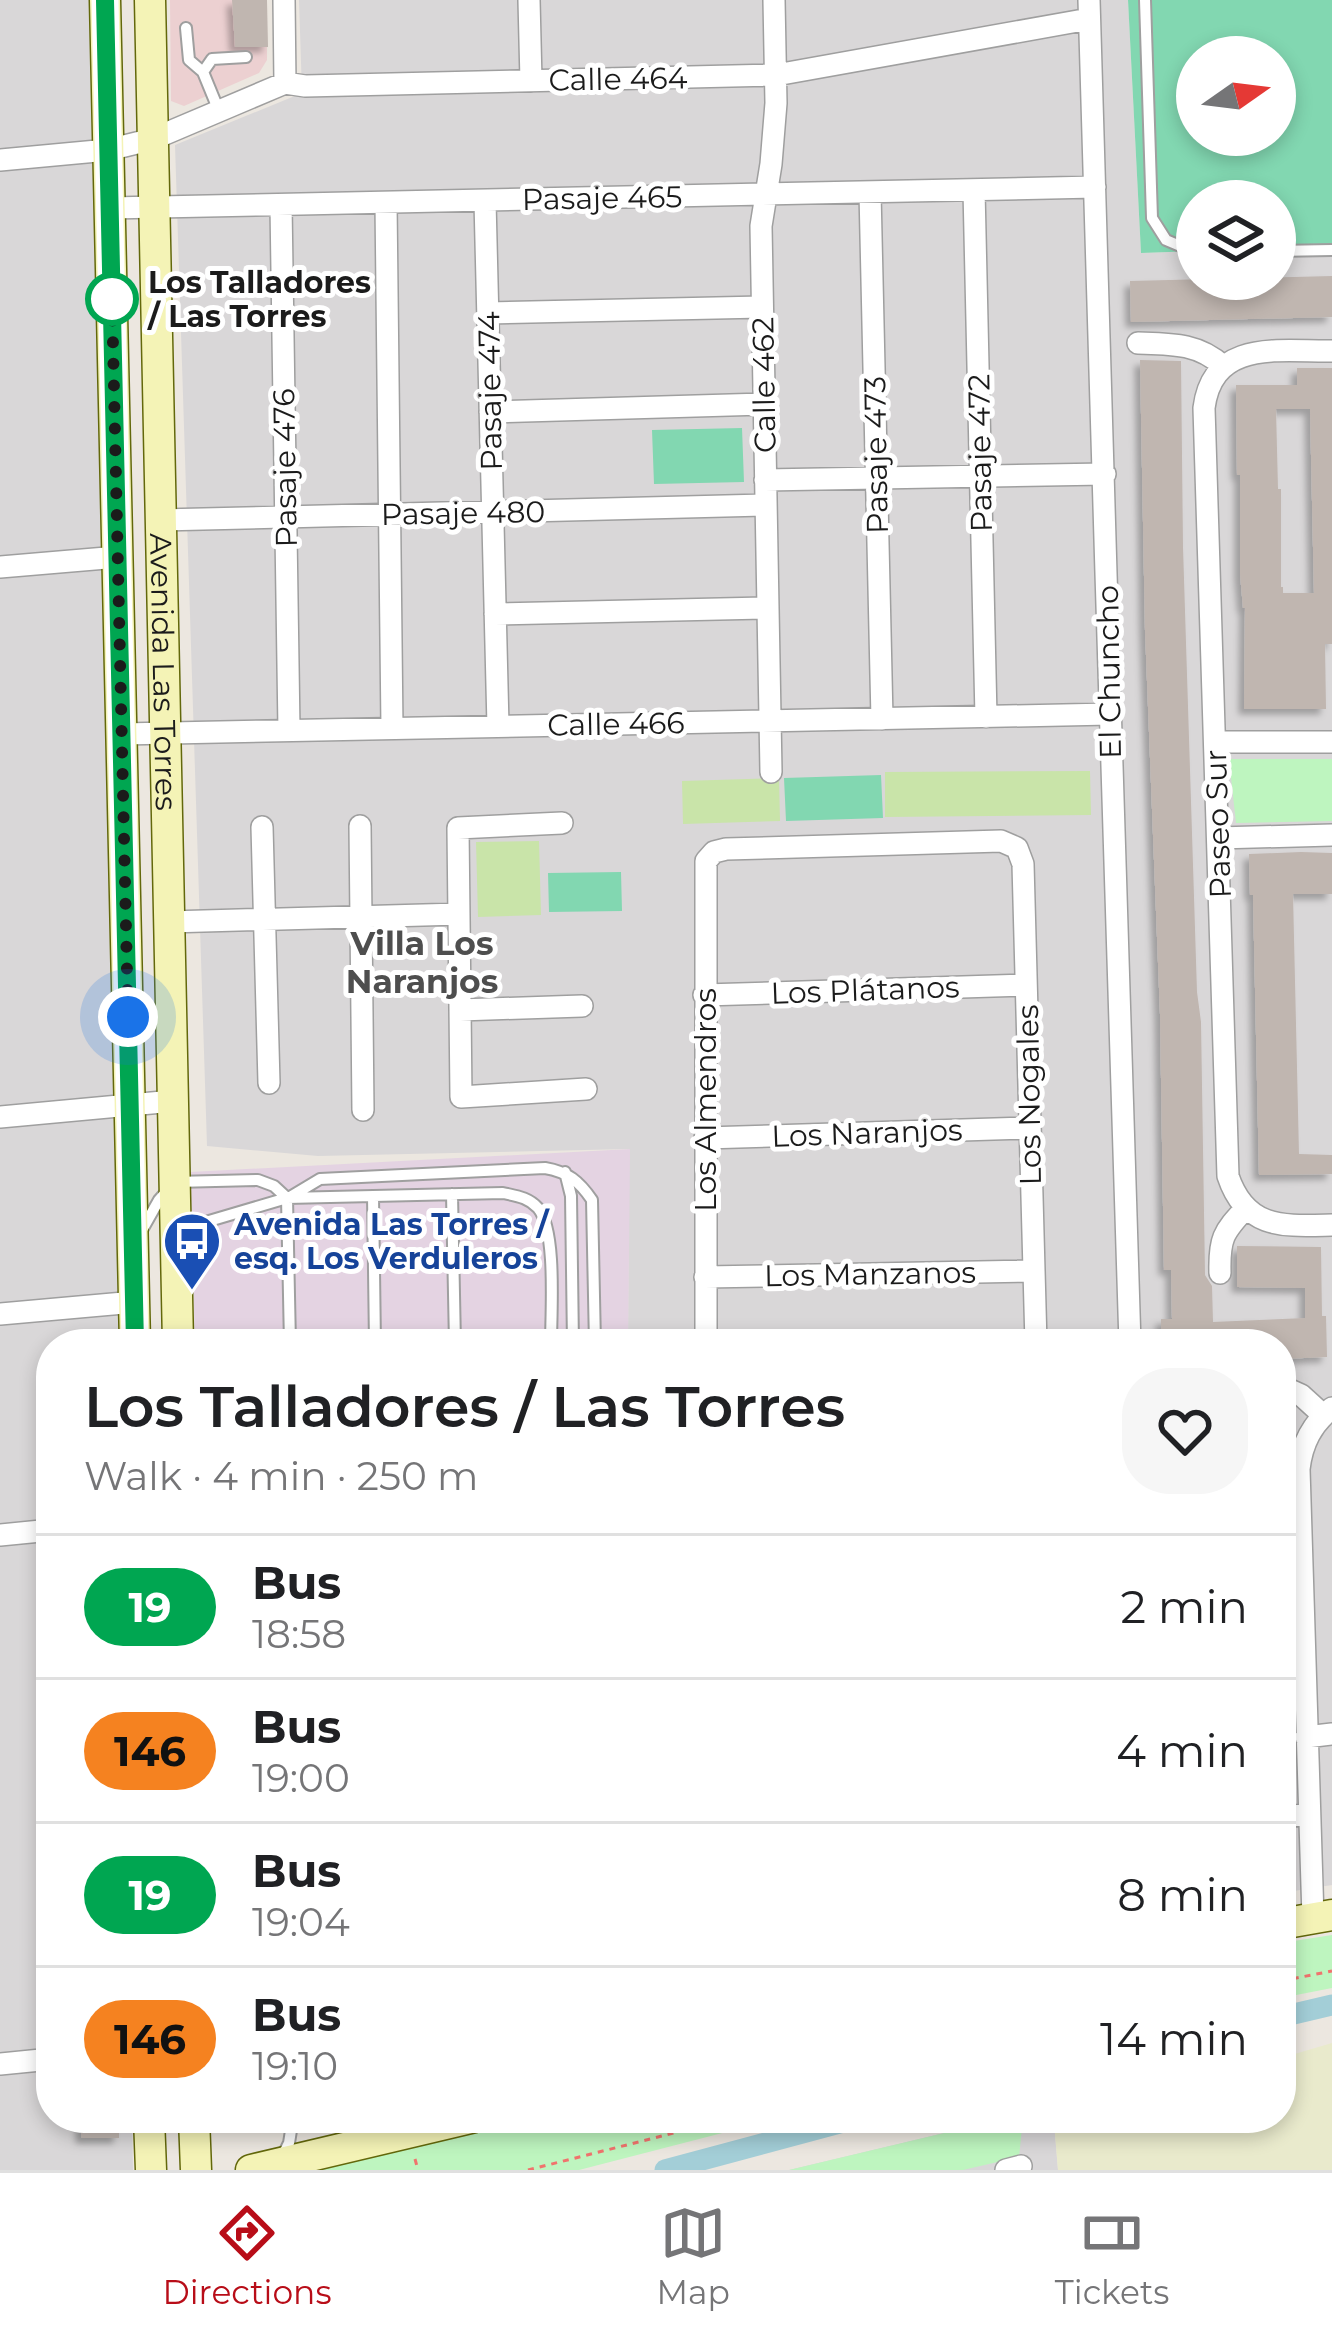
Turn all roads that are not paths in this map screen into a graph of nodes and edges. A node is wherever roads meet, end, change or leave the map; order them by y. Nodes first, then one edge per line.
1 (105, 0) edge
2 (150, 0) edge
3 (284, 0) edge
4 (529, 0) edge
5 (774, 0) edge
6 (1144, 0) edge
7 (1089, 9) edge
8 (187, 28) dead end
9 (245, 57) dead end
10 (203, 72) junction
11 (776, 75) junction
12 (531, 81) junction
13 (286, 83) junction
14 (219, 111) junction
15 (153, 140) junction
16 (108, 150) junction
17 (0, 160) edge
18 (1095, 187) junction
19 (974, 190) junction
20 (870, 192) junction
21 (765, 194) junction
22 (485, 201) junction
23 (386, 203) junction
24 (281, 205) junction
25 (110, 208) junction
26 (154, 208) junction
27 (1176, 244) edge
28 (1332, 250) edge
29 (1296, 251) edge
30 (762, 307) junction
31 (488, 314) junction
32 (1138, 343) dead end
33 (1332, 351) edge
34 (1223, 366) junction
35 (764, 404) junction
36 (490, 412) junction
37 (1105, 474) junction
38 (980, 476) junction
39 (876, 478) junction
40 (765, 480) junction
41 (766, 505) junction
42 (493, 512) junction
43 (389, 514) junction
44 (286, 517) junction
45 (161, 520) junction
46 (118, 557) junction
47 (0, 567) edge
48 (768, 608) junction
49 (495, 614) junction
50 (1110, 714) junction
51 (986, 717) junction
52 (882, 718) junction
53 (770, 721) junction
54 (498, 726) junction
55 (392, 728) junction
56 (289, 730) junction
57 (165, 733) junction
58 (122, 734) junction
59 (1216, 742) junction
60 (1332, 742) edge
61 (771, 772) dead end
62 (562, 823) dead end
63 (262, 826) dead end
64 (360, 826) dead end
65 (1332, 835) edge
66 (1219, 838) junction
67 (709, 856) joint
68 (459, 914) junction
69 (361, 917) junction
70 (266, 919) junction
71 (170, 922) junction
72 (1026, 985) junction
73 (704, 995) junction
74 (582, 1006) dead end
75 (460, 1010) junction
76 (269, 1083) dead end
77 (586, 1089) dead end
78 (173, 1101) junction
79 (130, 1106) junction
80 (363, 1110) dead end
81 (0, 1117) edge
82 (1030, 1128) junction
83 (705, 1138) junction
84 (565, 1172) junction
85 (175, 1182) junction
86 (452, 1194) junction
87 (373, 1196) junction
88 (287, 1198) junction
89 (1246, 1208) junction
90 (1332, 1225) edge
91 (176, 1244) junction
92 (133, 1249) junction
93 (1034, 1271) junction
94 (1220, 1273) dead end
95 (705, 1277) junction
96 (134, 1302) junction
97 (0, 1314) edge
98 (135, 1329) edge
99 (178, 1329) edge
100 (290, 1329) edge
101 (375, 1329) edge
102 (455, 1329) edge
103 (551, 1329) edge
104 (573, 1329) edge
105 (595, 1329) edge
106 (706, 1329) edge
107 (1036, 1329) edge
108 (1130, 1329) edge
109 (1296, 1393) edge
110 (1328, 1411) edge
111 (1296, 1491) edge
112 (36, 1531) edge
113 (0, 1534) edge
114 (1296, 1586) edge
115 (1296, 1676) edge
116 (1304, 1676) junction
117 (1332, 1734) edge
118 (1306, 1737) junction
119 (1296, 1815) edge
120 (1309, 1815) junction
121 (1322, 1917) edge
122 (36, 2060) edge
123 (0, 2061) edge
124 (150, 2133) edge
125 (195, 2133) edge
126 (291, 2133) edge
127 (358, 2133) edge
128 (265, 2167) edge
129 (151, 2170) edge
130 (196, 2170) edge

1 - 16 main road, Avenida Las Torres
2 - 15 main road, Avenida Las Torres
3 - 13 street
4 - 12 street
5 - 11 street, Calle 462
6 - 27 lane
7 - 11 street, Calle 464
7 - 18 street, El Chuncho
8 - 10 lane
9 - 10 lane
10 - 14 lane
11 - 12 street, Calle 464
11 - 21 street, Calle 462
12 - 13 street, Calle 464
13 - 14 street, Calle 464
14 - 15 street, Calle 464
15 - 16 street, Calle 464
15 - 26 main road, Avenida Las Torres
16 - 17 street, Calle 464
16 - 25 main road, Avenida Las Torres
18 - 19 street, Pasaje 465
18 - 37 street, El Chuncho
19 - 20 street, Pasaje 465
19 - 38 street, Pasaje 472
20 - 21 street, Pasaje 465
20 - 39 street, Pasaje 473
21 - 22 street, Pasaje 465
21 - 30 street, Calle 462
22 - 23 street, Pasaje 465
22 - 31 street, Pasaje 474
23 - 24 street, Pasaje 465
23 - 43 street
24 - 26 street, Pasaje 465
24 - 44 street, Pasaje 476
25 - 26 street, Pasaje 465
25 - 46 main road, Avenida Las Torres
26 - 45 main road, Avenida Las Torres
28 - 29 lane
30 - 31 street
30 - 35 street, Calle 462
31 - 36 street, Pasaje 474
32 - 34 street
33 - 34 street
34 - 59 street, Paseo Sur
35 - 36 street
35 - 40 street, Calle 462
36 - 42 street, Pasaje 474
37 - 38 street
37 - 50 street, El Chuncho
38 - 39 street
38 - 51 street, Pasaje 472
39 - 40 street
39 - 52 street, Pasaje 473
40 - 41 street, Calle 462
41 - 42 street, Pasaje 480
41 - 48 street, Calle 462
42 - 43 street, Pasaje 480
42 - 49 street, Pasaje 474
43 - 44 street, Pasaje 480
43 - 55 street
44 - 45 street, Pasaje 480
44 - 56 street, Pasaje 476
45 - 57 main road, Avenida Las Torres
46 - 47 street
46 - 58 main road, Avenida Las Torres
48 - 49 street
48 - 53 street, Calle 462
49 - 54 street, Pasaje 474
50 - 51 street, Calle 466
50 - 108 street, El Chuncho
51 - 52 street, Calle 466
52 - 53 street, Calle 466
53 - 54 street, Calle 466
53 - 61 street, Calle 462
54 - 55 street, Calle 466
55 - 56 street, Calle 466
56 - 57 street, Calle 466
57 - 58 street, Calle 466
57 - 71 main road, Avenida Las Torres
58 - 79 main road, Avenida Las Torres
59 - 60 street
59 - 66 street, Paseo Sur
62 - 68 street
63 - 70 street
64 - 69 street
65 - 66 street
66 - 89 street, Paseo Sur
67 - 72 street, Los Nogales
67 - 73 street, Los Almendros
68 - 69 street
68 - 75 street
69 - 70 street
69 - 80 street
70 - 71 street
70 - 76 street
71 - 78 main road, Avenida Las Torres
72 - 73 street, Los Plátanos
72 - 82 street, Los Nogales
73 - 83 street, Los Almendros
74 - 75 street
75 - 77 street
78 - 79 street
78 - 85 main road, Avenida Las Torres
79 - 81 street
79 - 92 main road, Avenida Las Torres
82 - 83 street, Los Naranjos
82 - 93 street, Los Nogales
83 - 95 street, Los Almendros
84 - 88 lane
84 - 104 lane
84 - 105 lane
85 - 88 lane
85 - 91 main road, Avenida Las Torres
85 - 92 lane
86 - 87 lane
86 - 102 lane
86 - 103 lane
87 - 88 lane
87 - 101 lane
88 - 91 lane
88 - 100 lane
89 - 90 street
89 - 94 street
91 - 99 main road, Avenida Las Torres
92 - 96 main road, Avenida Las Torres
93 - 95 street, Los Manzanos
93 - 107 street, Los Nogales
95 - 106 street, Los Almendros
96 - 97 street
96 - 98 main road, Avenida Las Torres
109 - 110 street
110 - 111 street
112 - 113 street
114 - 116 street
115 - 116 street
116 - 118 street
117 - 118 street
118 - 120 street
119 - 120 street
120 - 121 street
122 - 123 street
124 - 129 main road
125 - 130 main road
126 - 128 lane
127 - 128 main road

